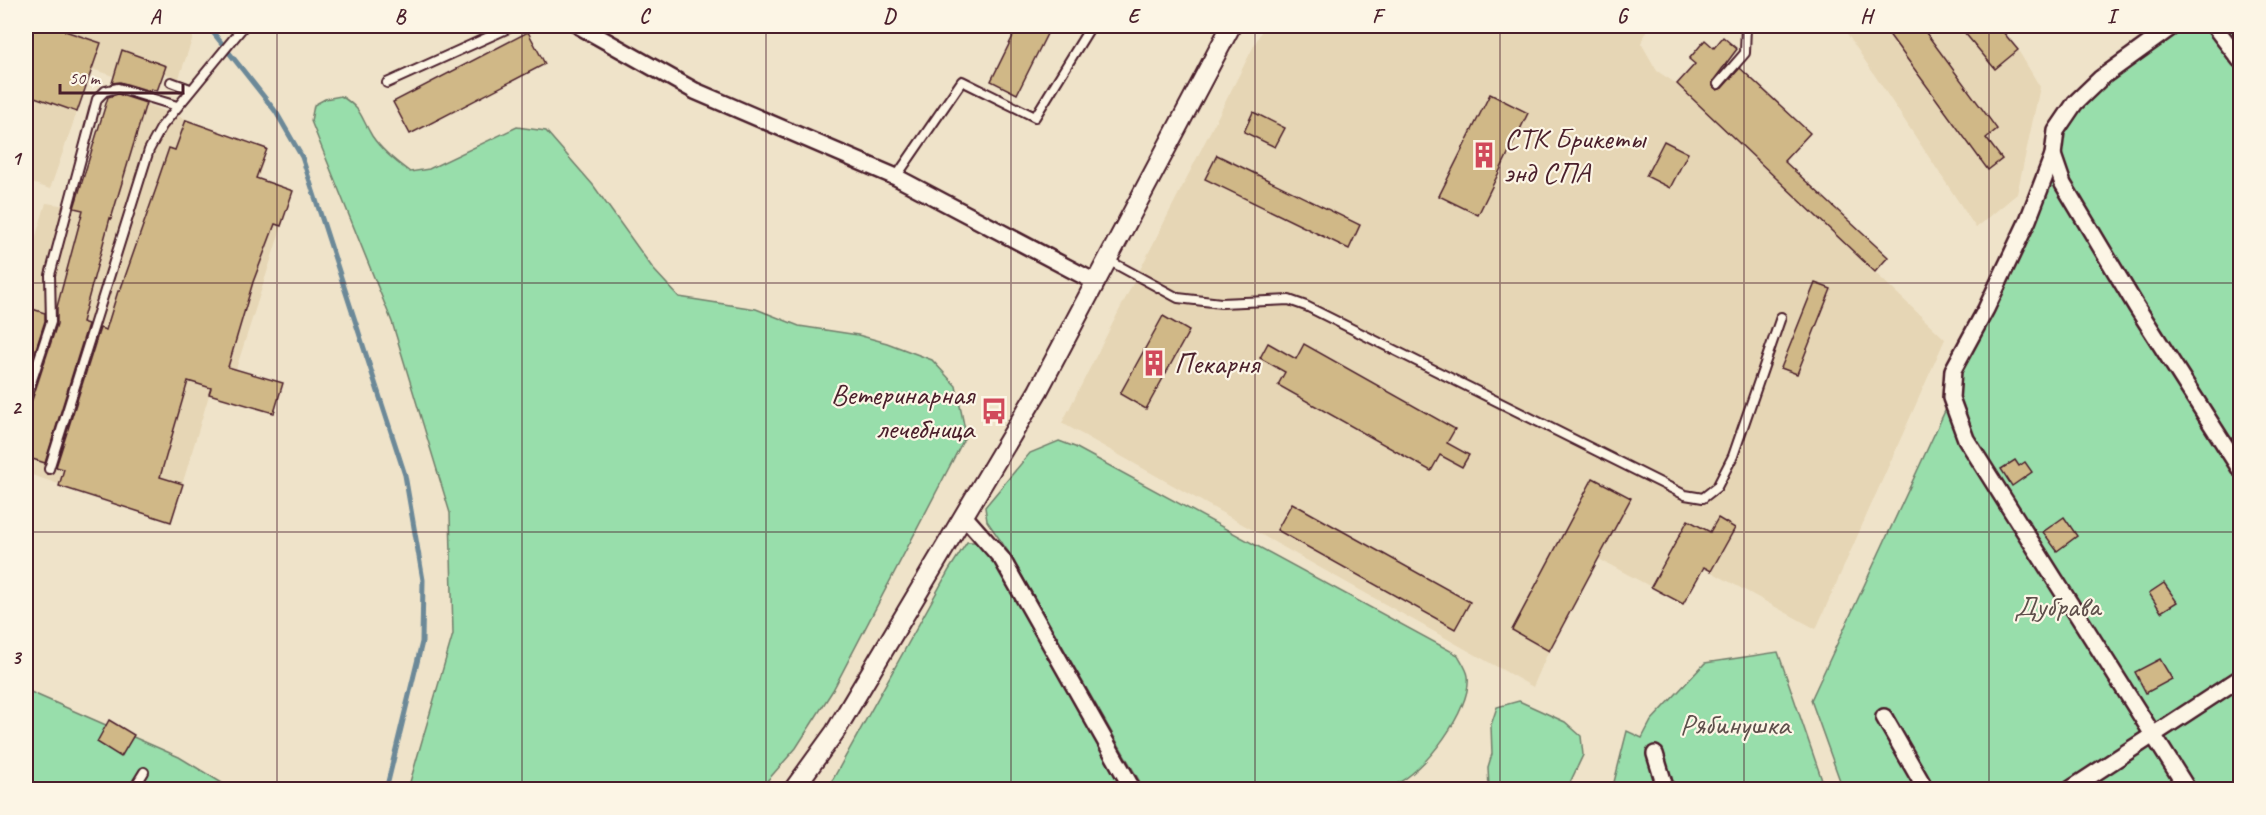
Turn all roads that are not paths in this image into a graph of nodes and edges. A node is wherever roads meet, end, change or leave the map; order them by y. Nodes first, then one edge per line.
1 (244, 26) edge
2 (513, 26) edge
3 (579, 26) edge
4 (1091, 26) edge
5 (1231, 26) edge
6 (1746, 26) edge
7 (2173, 26) edge
8 (2214, 26) edge
9 (2241, 60) edge
10 (171, 82) dead end
11 (387, 83) dead end
12 (1718, 84) dead end
13 (190, 89) junction
14 (177, 106) junction
15 (2053, 155) junction
16 (896, 177) junction
17 (1107, 260) junction
18 (1095, 282) junction
19 (1781, 317) dead end
20 (26, 398) edge
21 (49, 469) dead end
22 (2241, 469) edge
23 (964, 516) junction
24 (2241, 678) edge
25 (1884, 717) dead end
26 (2154, 736) junction
27 (1655, 754) dead end
28 (144, 772) dead end
29 (133, 789) edge
30 (794, 789) edge
31 (1133, 789) edge
32 (1666, 789) edge
33 (1926, 789) edge
34 (2069, 789) edge
35 (2188, 789) edge

1 - 13 lane
2 - 11 lane
3 - 16 street
4 - 16 lane
5 - 17 street
6 - 12 lane
7 - 15 street
8 - 9 street
10 - 13 lane
13 - 14 lane
14 - 20 lane
14 - 21 lane
15 - 22 street
15 - 26 street
16 - 18 street
17 - 18 street
17 - 19 lane
18 - 23 street
23 - 30 street
23 - 31 street
24 - 26 street
25 - 33 street
26 - 34 street
26 - 35 street
27 - 32 street
28 - 29 lane

